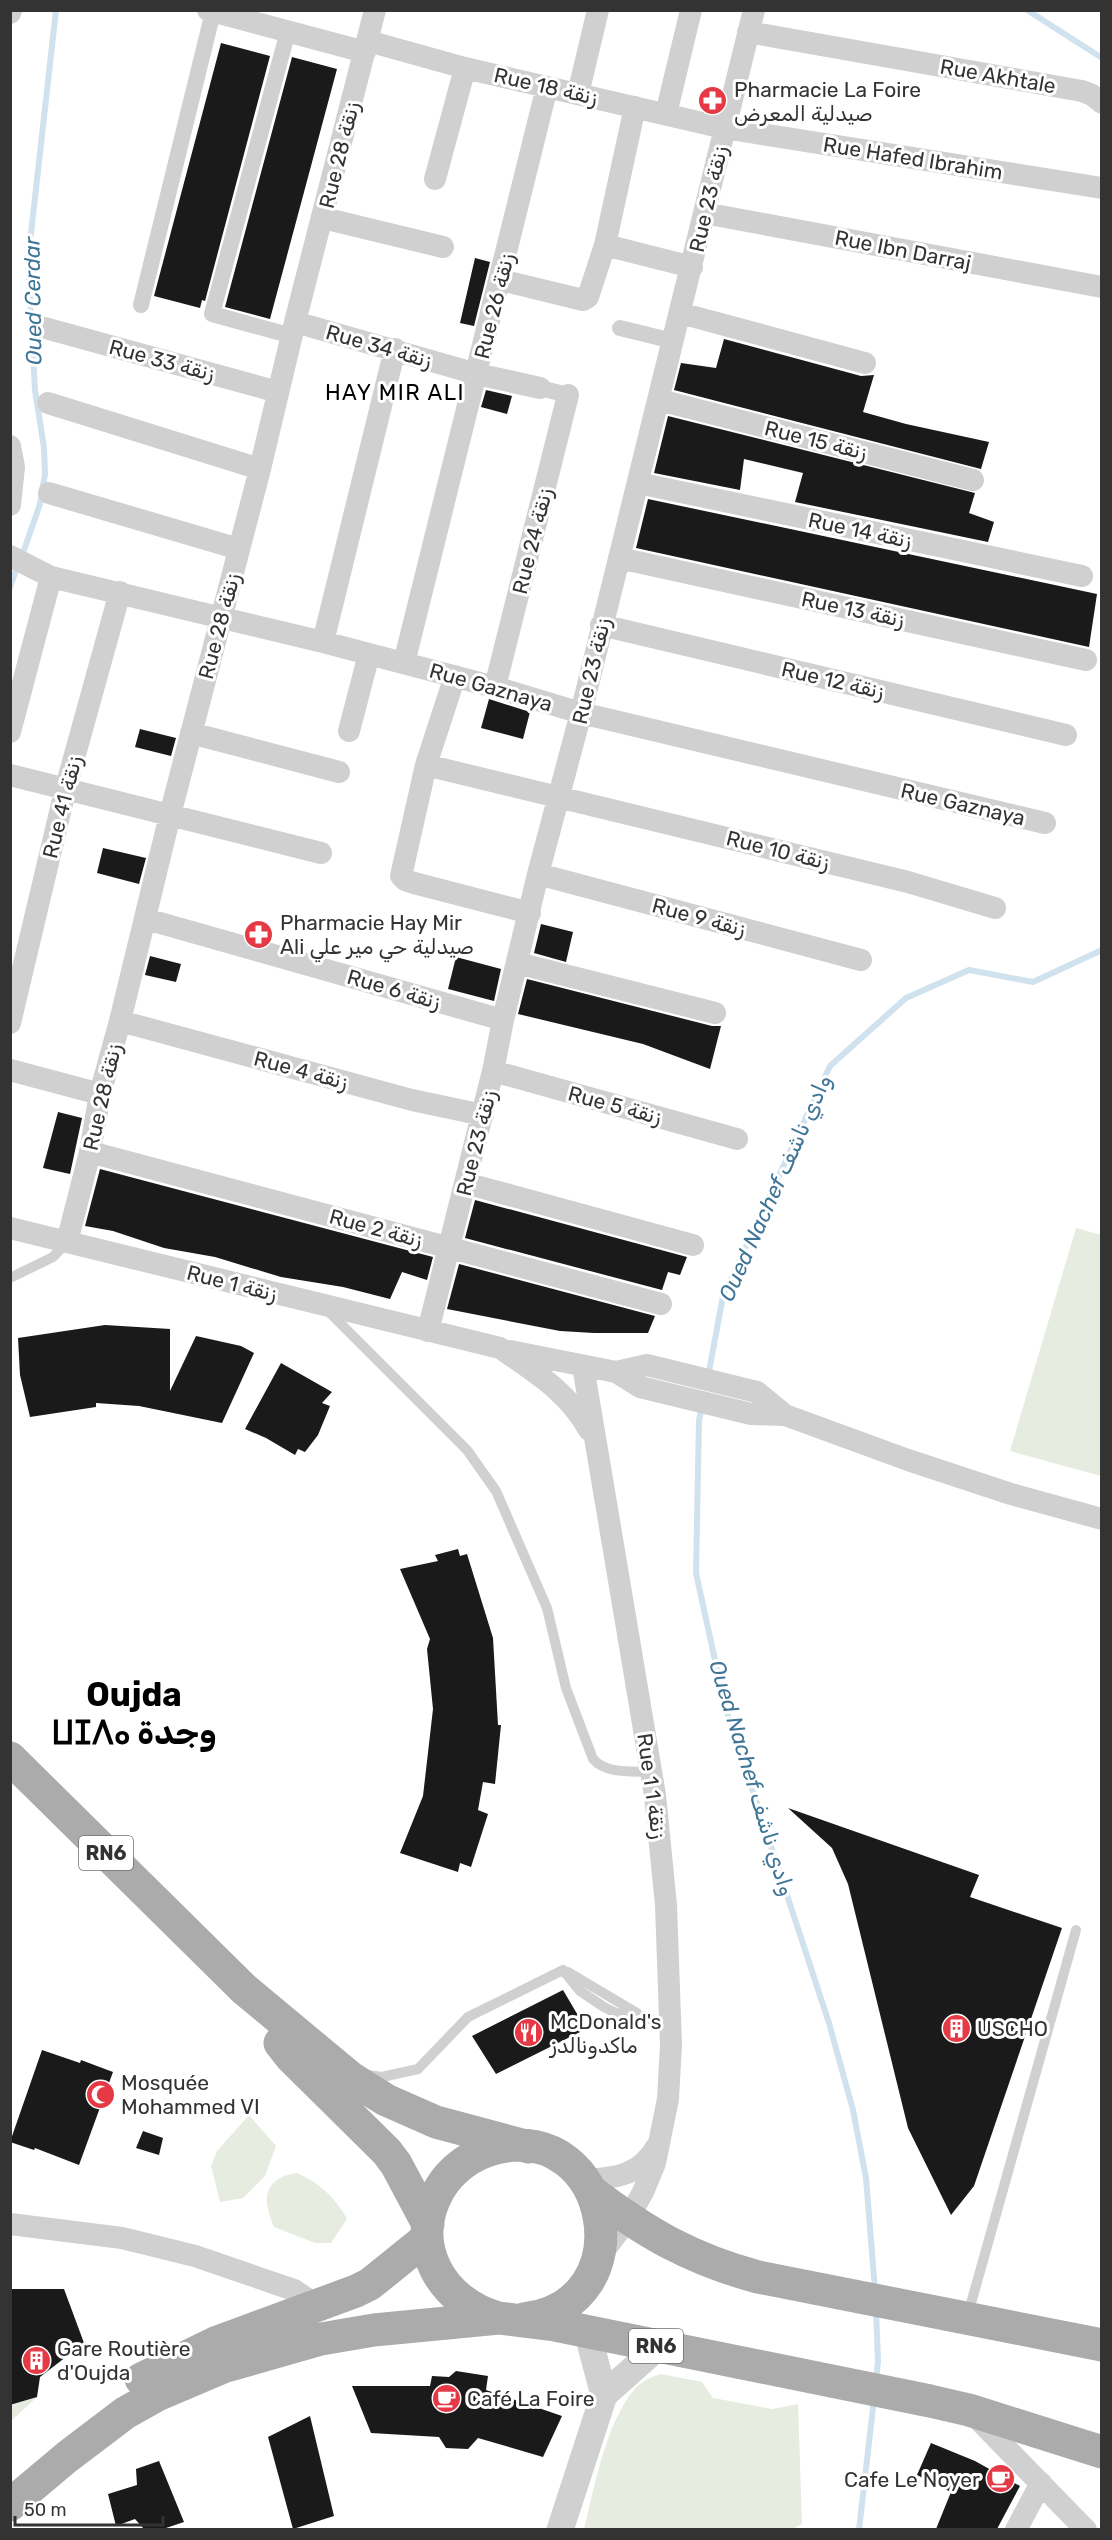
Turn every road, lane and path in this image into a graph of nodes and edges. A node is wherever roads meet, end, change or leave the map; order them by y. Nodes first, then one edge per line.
1 (375, 10) edge
2 (598, 10) edge
3 (692, 10) edge
4 (211, 11) edge
5 (751, 21) edge
6 (288, 31) junction
7 (366, 46) junction
8 (465, 68) junction
9 (548, 87) junction
10 (578, 94) junction
11 (1101, 103) edge
12 (635, 107) junction
13 (666, 114) junction
14 (724, 128) junction
15 (435, 179) dead end
16 (1101, 188) edge
17 (704, 213) junction
18 (322, 218) junction
19 (605, 245) junction
20 (443, 247) dead end
21 (692, 267) junction
22 (501, 280) junction
23 (1101, 287) edge
24 (141, 305) dead end
25 (680, 313) junction
26 (45, 328) dead end
27 (620, 328) dead end
28 (293, 329) junction
29 (673, 341) junction
30 (394, 349) junction
31 (865, 363) dead end
32 (477, 374) junction
33 (540, 388) joint
34 (278, 392) junction
35 (568, 396) joint
36 (659, 400) junction
37 (48, 403) dead end
38 (10, 446) edge
39 (260, 469) junction
40 (973, 480) dead end
41 (638, 483) junction
42 (49, 493) dead end
43 (11, 495) edge
44 (239, 549) junction
45 (619, 558) junction
46 (19, 560) edge
47 (1082, 576) dead end
48 (51, 577) junction
49 (120, 592) junction
50 (221, 617) junction
51 (601, 625) junction
52 (322, 642) junction
53 (369, 654) junction
54 (1086, 660) dead end
55 (404, 663) junction
56 (454, 676) junction
57 (495, 687) junction
58 (581, 713) junction
59 (349, 731) dead end
60 (10, 732) edge
61 (190, 733) junction
62 (1066, 735) dead end
63 (426, 765) junction
64 (339, 772) dead end
65 (10, 775) edge
66 (66, 788) junction
67 (560, 797) junction
68 (170, 815) junction
69 (1045, 823) dead end
70 (321, 853) dead end
71 (538, 874) junction
72 (995, 908) dead end
73 (530, 913) junction
74 (146, 919) junction
75 (861, 960) dead end
76 (517, 963) junction
77 (715, 1013) dead end
78 (503, 1020) junction
79 (120, 1021) junction
80 (10, 1023) edge
81 (10, 1070) edge
82 (493, 1071) junction
83 (100, 1094) junction
84 (483, 1115) junction
85 (736, 1139) dead end
86 (90, 1152) junction
87 (465, 1183) junction
88 (10, 1228) edge
89 (67, 1242) junction
90 (693, 1245) dead end
91 (449, 1248) junction
92 (10, 1278) edge
93 (661, 1304) dead end
94 (322, 1305) junction
95 (429, 1331) junction
96 (454, 1337) joint
97 (500, 1348) junction
98 (583, 1366) junction
99 (616, 1372) junction
100 (785, 1414) junction
101 (594, 1443) junction
102 (1101, 1519) edge
103 (10, 1758) edge
104 (651, 1772) junction
105 (1076, 1930) dead end
106 (243, 1989) junction
107 (670, 2027) junction
108 (339, 2069) junction
109 (662, 2133) junction
110 (529, 2147) junction
111 (588, 2186) junction
112 (628, 2220) junction
113 (10, 2224) edge
114 (428, 2231) junction
115 (598, 2259) junction
116 (318, 2306) junction
117 (970, 2318) junction
118 (506, 2319) junction
119 (587, 2331) junction
120 (1101, 2345) edge
121 (659, 2346) junction
122 (1101, 2363) edge
123 (604, 2395) junction
124 (969, 2410) junction
125 (1101, 2452) edge
126 (10, 2475) edge
127 (1041, 2483) junction
128 (10, 2505) edge
129 (560, 2529) edge
130 (1016, 2529) edge
131 (1086, 2529) edge

1 - 7 street, Rue 28 زنقة
2 - 10 street
3 - 13 street
4 - 6 street, Rue 18 زنقة
4 - 24 street
5 - 11 street, Rue Akhtale
5 - 14 street, Rue 23 زنقة
6 - 7 street, Rue 18 زنقة
6 - 28 street
7 - 8 street, Rue 18 زنقة
7 - 18 street, Rue 28 زنقة
8 - 9 street, Rue 18 زنقة
8 - 15 street
9 - 10 street, Rue 18 زنقة
9 - 22 street, Rue 26 زنقة
10 - 12 street, Rue 18 زنقة
12 - 13 street, Rue 18 زنقة
12 - 19 street
13 - 14 street, Rue 18 زنقة
14 - 16 street, Rue Hafed Ibrahim
14 - 17 street, Rue 23 زنقة
17 - 21 street, Rue 23 زنقة
17 - 23 street, Rue Ibn Darraj
18 - 20 street
18 - 28 street, Rue 28 زنقة
19 - 21 street
19 - 22 street
21 - 25 street, Rue 23 زنقة
22 - 32 street, Rue 26 زنقة
25 - 29 street, Rue 23 زنقة
25 - 31 street
26 - 34 street, Rue 33 زنقة
27 - 29 street
28 - 30 street, Rue 34 زنقة
28 - 34 street, Rue 28 زنقة
29 - 36 street, Rue 23 زنقة
30 - 32 street, Rue 34 زنقة
30 - 52 street
32 - 33 street, Rue 34 زنقة
32 - 55 street, Rue 26 زنقة
33 - 35 street, Rue 34 زنقة
34 - 39 street, Rue 28 زنقة
35 - 57 street, Rue 24 زنقة
36 - 40 street, Rue 15 زنقة
36 - 41 street, Rue 23 زنقة
37 - 39 street
38 - 43 street
39 - 44 street, Rue 28 زنقة
41 - 45 street, Rue 23 زنقة
41 - 47 street, Rue 14 زنقة
42 - 44 street
44 - 50 street, Rue 28 زنقة
45 - 51 street, Rue 23 زنقة
45 - 54 street, Rue 13 زنقة
46 - 48 street, Rue Gaznaya
48 - 49 street, Rue Gaznaya
48 - 60 street
49 - 50 street, Rue Gaznaya
49 - 66 street, Rue 41 زنقة
50 - 52 street, Rue Gaznaya
50 - 61 street, Rue 28 زنقة
51 - 58 street, Rue 23 زنقة
51 - 62 street, Rue 12 زنقة
52 - 53 street, Rue Gaznaya
53 - 55 street, Rue Gaznaya
53 - 59 street
55 - 56 street, Rue Gaznaya
56 - 57 street, Rue Gaznaya
56 - 63 street
57 - 58 street, Rue Gaznaya
58 - 67 street, Rue 23 زنقة
58 - 69 street, Rue Gaznaya
61 - 64 street
61 - 68 street, Rue 28 زنقة
63 - 67 street, Rue 10 زنقة
63 - 73 street
65 - 66 street
66 - 68 street
66 - 80 street, Rue 41 زنقة
67 - 71 street, Rue 23 زنقة
67 - 72 street, Rue 10 زنقة
68 - 70 street
68 - 74 street, Rue 28 زنقة
71 - 73 street, Rue 23 زنقة
71 - 75 street, Rue 9 زنقة
73 - 76 street, Rue 23 زنقة
74 - 78 street, Rue 6 زنقة
74 - 79 street, Rue 28 زنقة
76 - 77 street
76 - 78 street, Rue 23 زنقة
78 - 82 street, Rue 23 زنقة
79 - 83 street, Rue 28 زنقة
79 - 84 street, Rue 4 زنقة
81 - 83 street
82 - 84 street, Rue 23 زنقة
82 - 85 street, Rue 5 زنقة
83 - 86 street, Rue 28 زنقة
84 - 87 street, Rue 23 زنقة
86 - 89 street, Rue 28 زنقة
86 - 91 street, Rue 2 زنقة
87 - 90 street
87 - 91 street, Rue 23 زنقة
88 - 89 street, Rue زنقة 1
89 - 92 lane
89 - 94 street, Rue زنقة 1
91 - 93 street, Rue 2 زنقة
91 - 95 street, Rue 23 زنقة
94 - 95 street, Rue زنقة 1
94 - 104 lane
95 - 96 street, Rue زنقة 1
96 - 97 street, Rue 1 زنقة 1
97 - 98 street
97 - 101 street, Rue 1 زنقة 1
98 - 99 street
98 - 101 street, Rue 1 زنقة 1
99 - 100 street
99 - 100 street
100 - 102 street
101 - 104 street, Rue 1 زنقة 1
103 - 106 main road, RN6
104 - 107 street, Rue 1 زنقة 1
105 - 117 lane
106 - 108 main road, RN6
106 - 114 main road, RN6
107 - 108 lane
107 - 109 street, Rue 1 زنقة 1
108 - 110 main road, RN6
109 - 111 street
109 - 112 street, Rue 1 زنقة 1
110 - 111 main road, RN6
110 - 114 main road, RN6
111 - 112 main road, RN6
111 - 115 main road, RN6
112 - 115 street, Rue 1 زنقة 1
112 - 117 main road, RN6
113 - 116 street
114 - 116 main road
114 - 118 main road, RN6
115 - 118 main road, RN6
116 - 126 main road
117 - 120 main road
117 - 122 main road, RN6
118 - 119 main road, RN6
118 - 128 main road
119 - 121 main road, RN6
119 - 123 street
121 - 123 street
121 - 124 main road, RN6
123 - 129 street
124 - 125 main road, RN6
124 - 127 street
127 - 130 street
127 - 131 street

